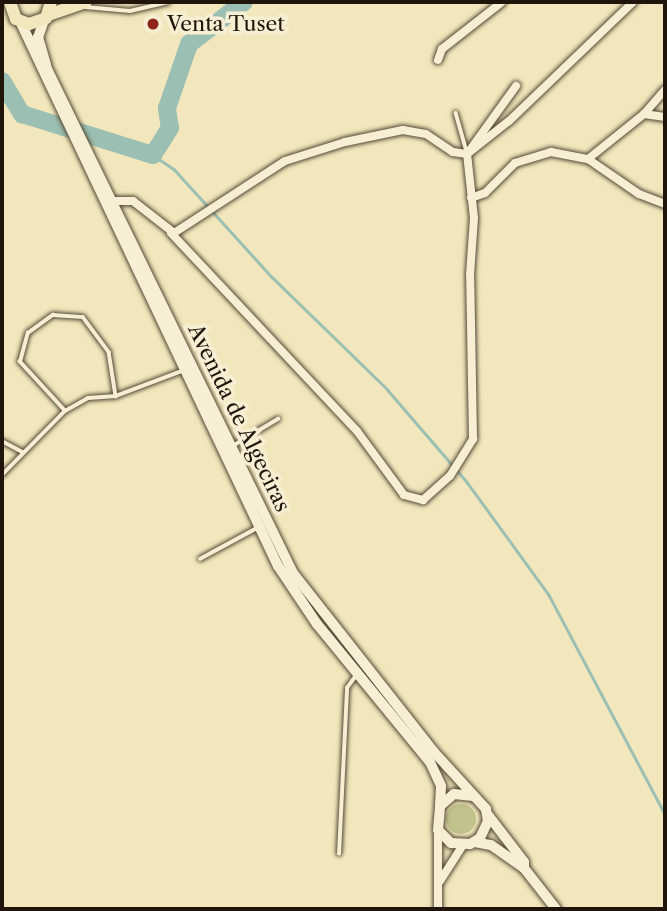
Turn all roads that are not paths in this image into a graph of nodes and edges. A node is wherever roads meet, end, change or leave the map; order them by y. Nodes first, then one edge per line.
1 (9, 2) edge
2 (168, 2) edge
3 (502, 2) edge
4 (633, 2) edge
5 (80, 4) edge
6 (2, 7) edge
7 (48, 12) edge
8 (18, 20) junction
9 (2, 21) edge
10 (438, 61) dead end
11 (516, 86) dead end
12 (51, 87) junction
13 (665, 90) edge
14 (456, 113) dead end
15 (643, 114) junction
16 (665, 117) edge
17 (467, 154) junction
18 (85, 155) junction
19 (587, 159) junction
20 (96, 187) junction
21 (471, 198) junction
22 (113, 201) junction
23 (665, 204) edge
24 (171, 233) junction
25 (184, 370) junction
26 (116, 396) junction
27 (65, 411) junction
28 (278, 419) dead end
29 (2, 441) edge
30 (232, 447) junction
31 (23, 452) junction
32 (2, 475) edge
33 (259, 527) junction
34 (200, 559) dead end
35 (357, 673) junction
36 (473, 796) junction
37 (440, 806) junction
38 (488, 815) junction
39 (438, 830) junction
40 (475, 842) junction
41 (463, 845) junction
42 (339, 854) dead end
43 (524, 868) junction
44 (440, 881) junction
45 (438, 909) edge
46 (556, 909) edge

1 - 6 highway
1 - 8 highway
2 - 5 lane
3 - 10 street
4 - 17 street
5 - 7 highway
7 - 8 highway
7 - 12 street, Avenida de Algeciras
8 - 9 highway
8 - 12 street, Avenida de Algeciras
11 - 17 street
12 - 18 street, Avenida de Algeciras
13 - 15 street
14 - 17 lane
15 - 16 street
15 - 19 street
17 - 21 street
17 - 24 street
18 - 20 street, Avenida de Algeciras
18 - 22 street, Avenida de Algeciras
19 - 21 street
19 - 23 street
20 - 22 street
20 - 25 street, Avenida de Algeciras
21 - 24 street
22 - 24 street
22 - 30 street, Avenida de Algeciras
25 - 26 lane
25 - 33 street, Avenida de Algeciras
26 - 27 lane
26 - 27 lane
27 - 31 lane
28 - 30 lane
29 - 31 lane
30 - 36 street, Avenida de Algeciras
31 - 32 lane
33 - 34 lane
33 - 35 street, Avenida de Algeciras
35 - 37 street, Avenida de Algeciras
35 - 42 lane
36 - 37 street
36 - 38 street
37 - 39 street
38 - 40 street
38 - 43 street
39 - 41 street
39 - 44 street
40 - 41 street
40 - 43 street
41 - 44 street
43 - 46 street
44 - 45 street

